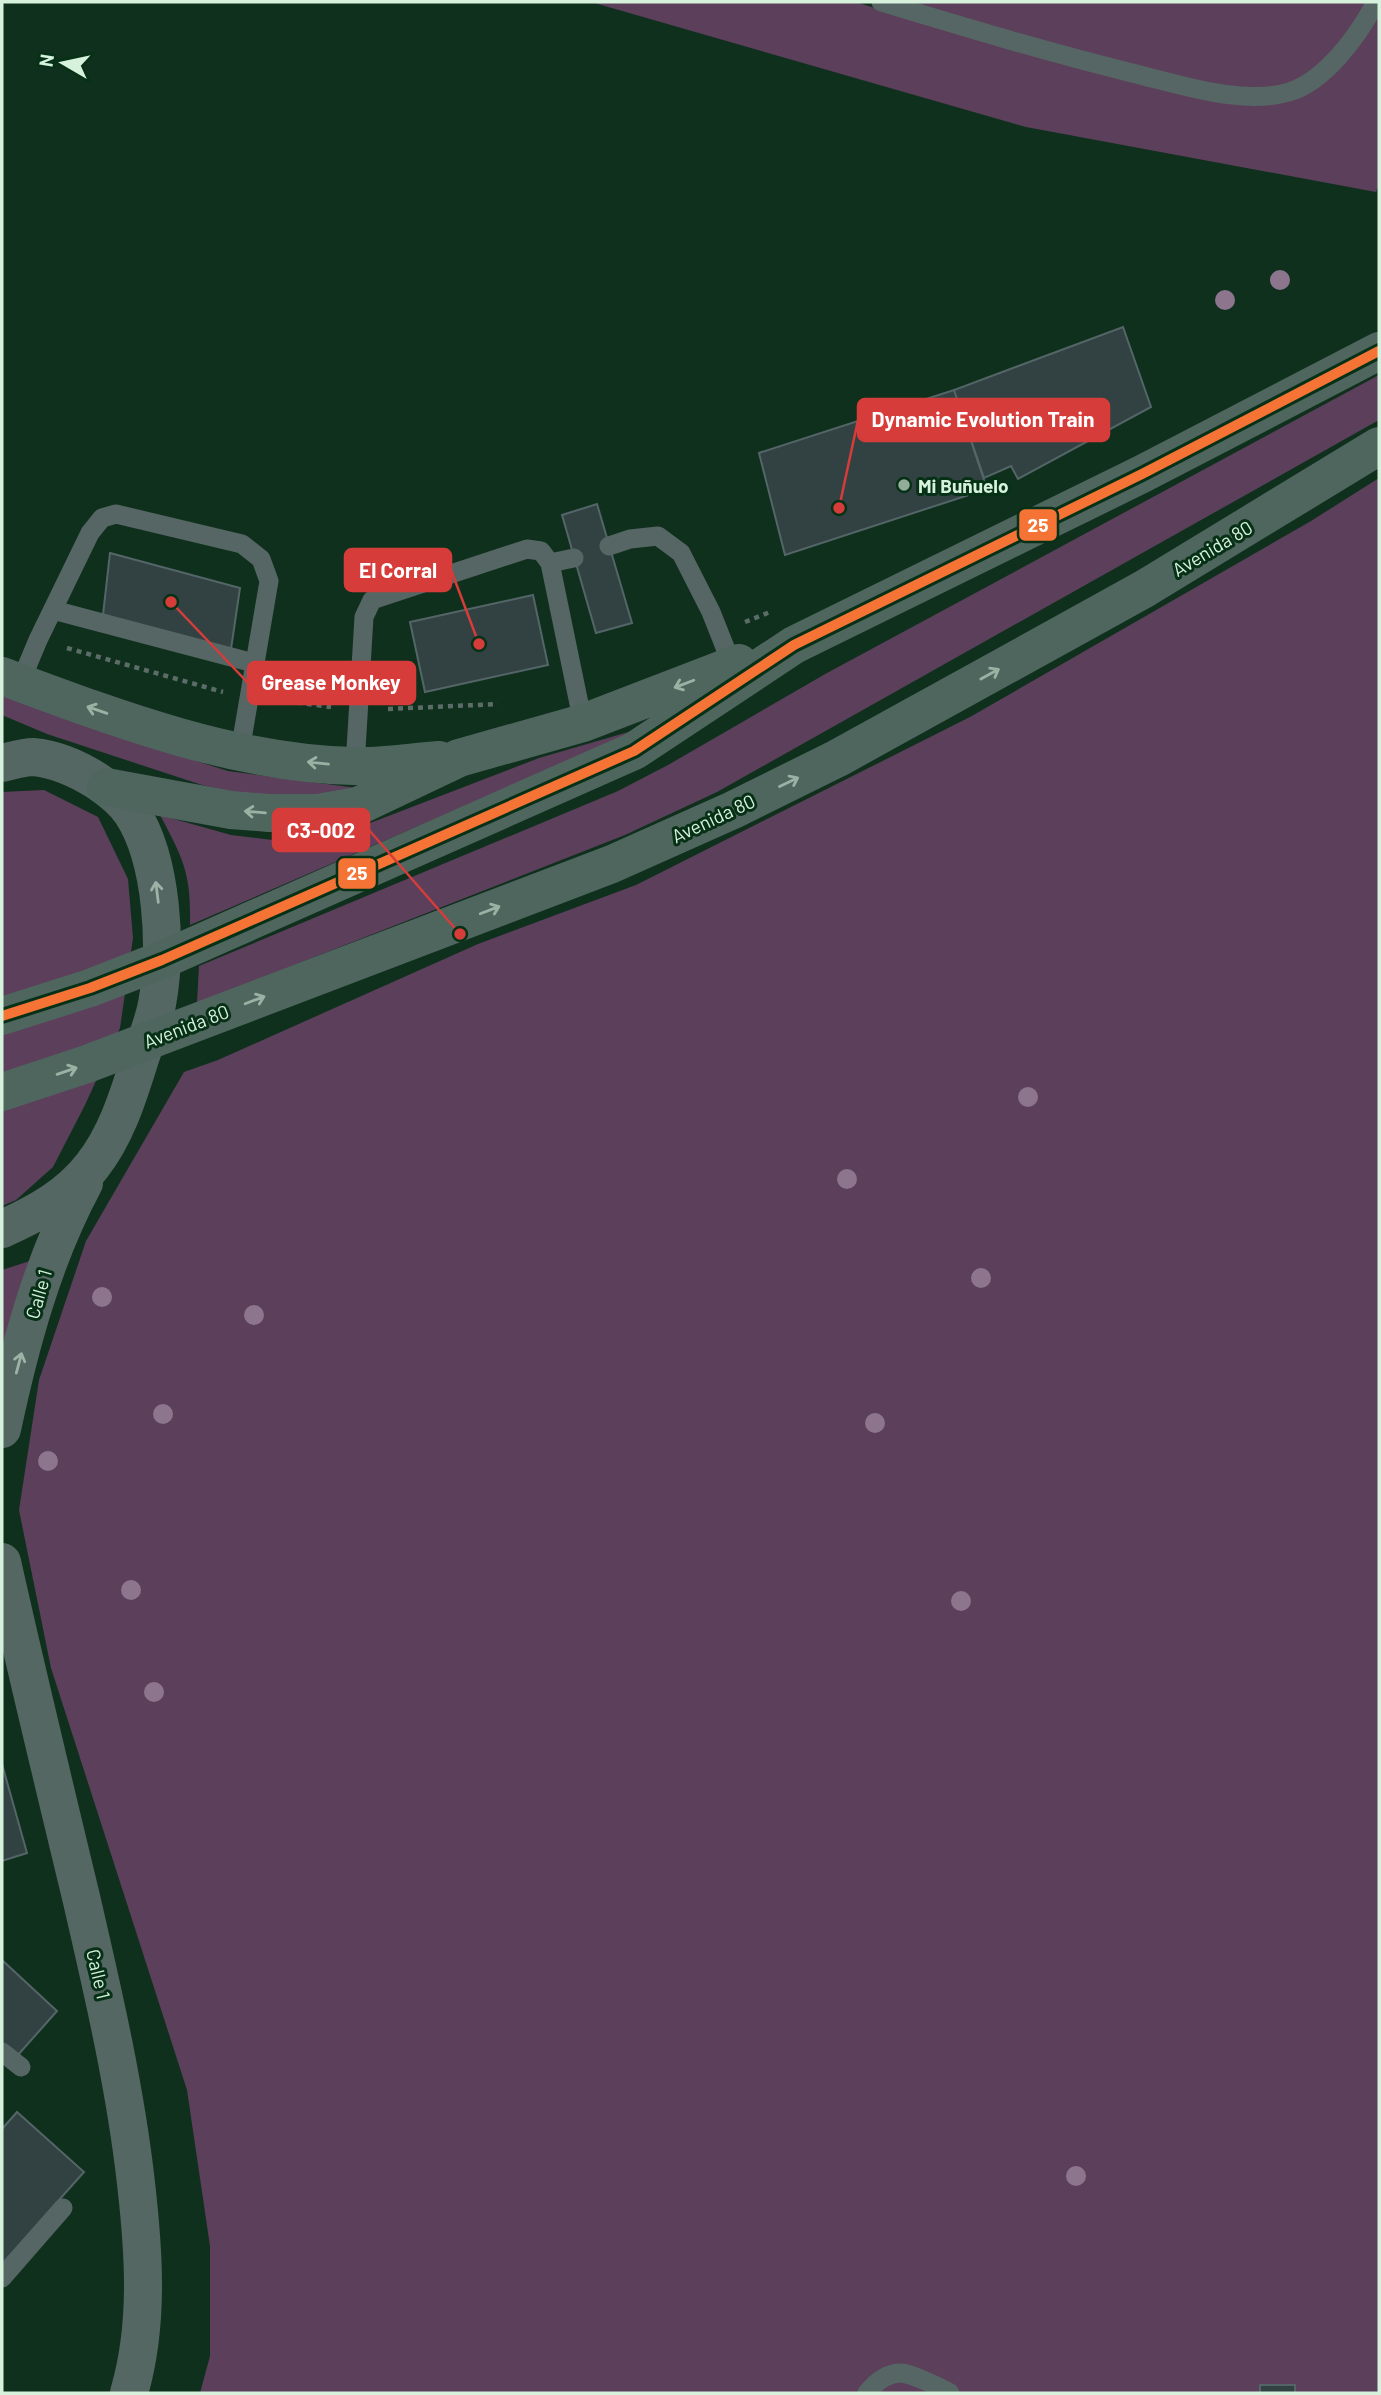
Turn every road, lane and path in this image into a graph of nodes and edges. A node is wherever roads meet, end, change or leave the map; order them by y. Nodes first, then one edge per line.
1 (881, 2) edge
2 (1376, 2) edge
3 (1379, 351) edge
4 (1379, 446) edge
5 (609, 546) dead end
6 (574, 558) dead end
7 (550, 563) junction
8 (53, 610) junction
9 (794, 645) junction
10 (254, 663) junction
11 (732, 665) junction
12 (11, 679) edge
13 (583, 723) junction
14 (240, 751) junction
15 (12, 755) edge
16 (459, 758) junction
17 (355, 766) junction
18 (106, 788) junction
19 (162, 960) junction
20 (2, 1016) edge
21 (145, 1042) junction
22 (2, 1092) edge
23 (92, 1166) junction
24 (2, 1229) edge
25 (2, 1429) edge
26 (2, 1562) edge
27 (2, 2052) edge
28 (21, 2067) dead end
29 (63, 2208) dead end
30 (2, 2278) edge
31 (129, 2393) edge
32 (867, 2393) edge
33 (950, 2393) edge

1 - 2 lane
3 - 9 main road
21 -> 4 main road, Avenida 80
5 - 11 lane
6 - 7 lane
7 - 13 lane
7 - 17 lane
8 - 10 lane
8 - 10 lane
8 - 12 lane
9 - 11 main road
9 - 19 main road
10 - 14 lane
11 -> 13 main road
14 -> 12 main road
13 - 16 main road
17 -> 14 main road
15 - 18 main road
16 - 17 main road
16 -> 18 main road
19 -> 18 main road
19 - 20 main road
19 - 21 main road
22 -> 21 main road, Avenida 80
21 - 23 main road
23 - 24 main road
25 -> 23 main road, Calle 1
26 - 31 main road, Calle 1
27 - 28 lane
29 - 30 lane
32 - 33 lane

